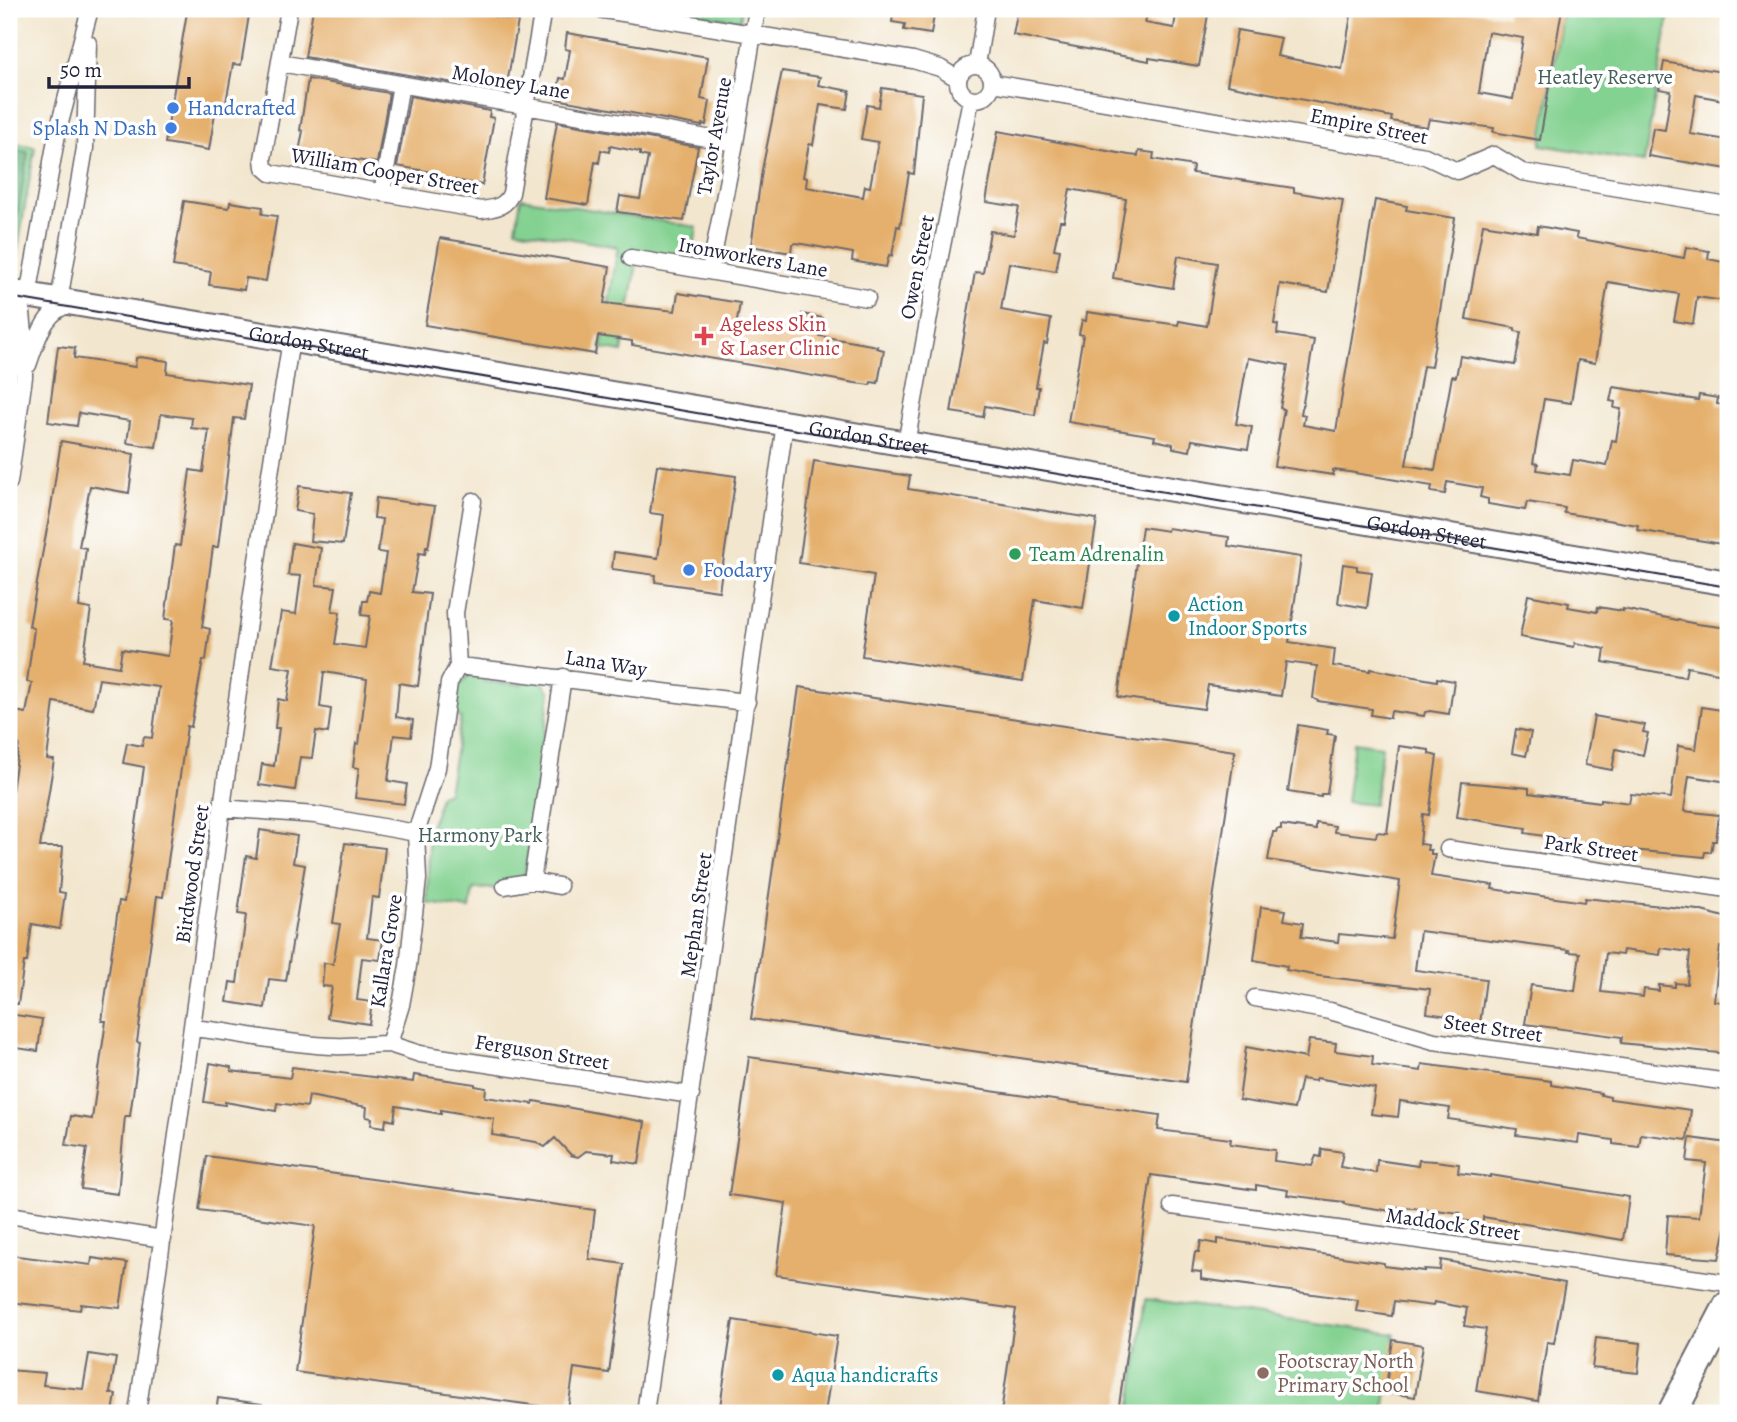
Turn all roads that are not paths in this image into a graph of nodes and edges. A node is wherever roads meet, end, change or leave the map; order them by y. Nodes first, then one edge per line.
1 (289, 9) edge
2 (543, 9) edge
3 (598, 9) edge
4 (757, 9) edge
5 (986, 9) edge
6 (90, 12) edge
7 (753, 33) junction
8 (279, 63) junction
9 (977, 65) junction
10 (958, 79) junction
11 (992, 83) junction
12 (401, 84) junction
13 (971, 99) junction
14 (525, 106) junction
15 (735, 143) junction
16 (382, 193) junction
17 (1728, 206) edge
18 (631, 257) dead end
19 (710, 271) junction
20 (15, 293) edge
21 (867, 298) dead end
22 (67, 302) junction
23 (291, 341) junction
24 (24, 377) junction
25 (785, 424) junction
26 (906, 444) junction
27 (9, 482) edge
28 (472, 501) dead end
29 (1728, 583) edge
30 (458, 666) junction
31 (563, 677) junction
32 (747, 702) junction
33 (222, 808) junction
34 (416, 833) junction
35 (1448, 849) dead end
36 (532, 881) junction
37 (505, 886) dead end
38 (559, 886) dead end
39 (1728, 889) edge
40 (1255, 998) dead end
41 (192, 1028) junction
42 (389, 1044) junction
43 (1728, 1082) edge
44 (691, 1096) junction
45 (1172, 1206) dead end
46 (9, 1215) edge
47 (163, 1239) junction
48 (1728, 1283) edge
49 (1728, 1306) edge
50 (137, 1413) edge
51 (645, 1413) edge
52 (1672, 1413) edge

1 - 8 street
2 - 14 street
3 - 7 street
4 - 7 street, Taylor Avenue
5 - 9 street
6 - 20 street
6 - 22 street
7 - 10 street
7 - 15 street, Taylor Avenue
8 - 12 street, Moloney Lane
8 - 16 street, William Cooper Street
9 - 10 street
9 - 11 street
10 - 13 street
11 - 13 street
11 - 17 street, Empire Street
12 - 14 street, Moloney Lane
12 - 16 street
13 - 26 street, Owen Street
14 - 15 street, Moloney Lane
14 - 16 street, William Cooper Street
15 - 19 street, Taylor Avenue
18 - 19 street, Ironworkers Lane
19 - 21 street, Ironworkers Lane
20 - 22 main road, Gordon Street
20 - 24 street
22 - 23 main road, Gordon Street
22 - 24 street
23 - 25 main road, Gordon Street
23 - 33 street, Birdwood Street
24 - 27 street
25 - 26 main road, Gordon Street
25 - 32 street, Mephan Street
26 - 29 main road, Gordon Street
28 - 30 street, Kallara Grove
30 - 31 street, Lana Way
30 - 34 street, Kallara Grove
31 - 32 street, Lana Way
31 - 36 street
32 - 44 street, Mephan Street
33 - 34 street
33 - 41 street, Birdwood Street
34 - 42 street, Kallara Grove
35 - 39 street, Park Street
36 - 37 street
36 - 38 street
40 - 43 street, Steet Street
41 - 42 street
41 - 47 street, Birdwood Street
42 - 44 street, Ferguson Street
44 - 51 street, Mephan Street
45 - 48 street, Maddock Street
46 - 47 street
47 - 50 street, Birdwood Street
49 - 52 highway

